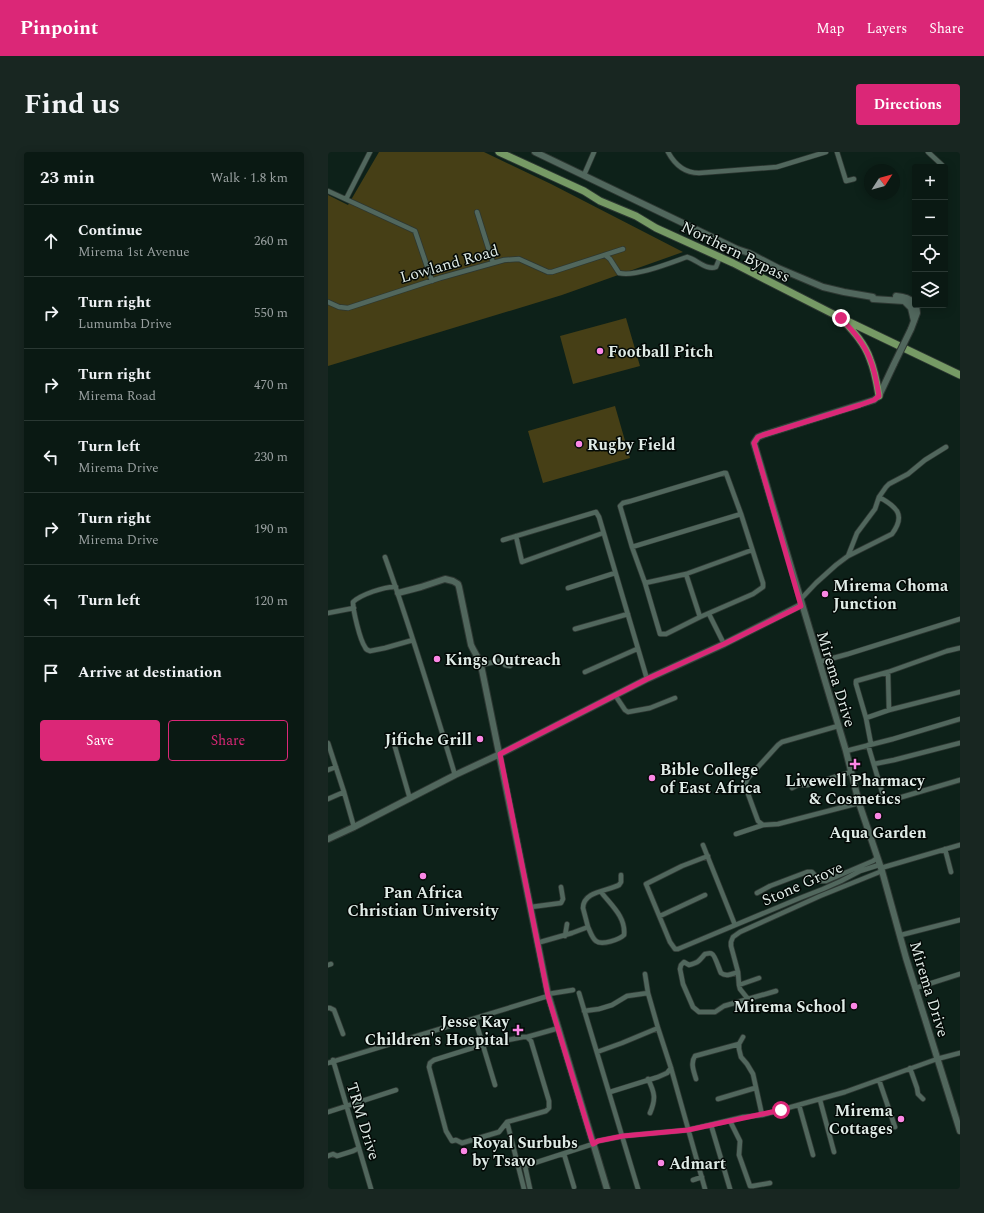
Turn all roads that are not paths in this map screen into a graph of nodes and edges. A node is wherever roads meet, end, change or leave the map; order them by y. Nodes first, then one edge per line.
1 (370, 152) edge
2 (499, 152) edge
3 (535, 152) edge
4 (594, 152) edge
5 (668, 152) edge
6 (826, 152) edge
7 (838, 152) edge
8 (928, 152) edge
9 (941, 164) edge
10 (584, 176) junction
11 (854, 179) dead end
12 (328, 191) edge
13 (346, 199) junction
14 (477, 212) dead end
15 (623, 249) dead end
16 (605, 255) junction
17 (720, 257) junction
18 (493, 263) junction
19 (432, 281) junction
20 (873, 298) junction
21 (912, 301) edge
22 (328, 302) edge
23 (916, 308) edge
24 (841, 318) junction
25 (914, 321) junction
26 (960, 374) edge
27 (879, 396) junction
28 (946, 447) dead end
29 (879, 497) junction
30 (741, 514) junction
31 (604, 533) junction
32 (516, 536) junction
33 (503, 540) dead end
34 (632, 547) junction
35 (752, 550) junction
36 (848, 556) junction
37 (385, 558) dead end
38 (615, 573) junction
39 (686, 574) junction
40 (645, 583) junction
41 (568, 588) dead end
42 (397, 590) junction
43 (801, 603) junction
44 (354, 608) junction
45 (328, 613) edge
46 (628, 614) junction
47 (709, 614) junction
48 (700, 617) junction
49 (960, 619) edge
50 (575, 629) dead end
51 (413, 640) junction
52 (724, 644) junction
53 (960, 648) edge
54 (637, 649) junction
55 (819, 662) junction
56 (514, 663) dead end
57 (481, 665) junction
58 (585, 672) dead end
59 (888, 672) junction
60 (647, 679) junction
61 (960, 692) edge
62 (615, 695) junction
63 (675, 698) dead end
64 (889, 710) junction
65 (866, 718) junction
66 (960, 719) edge
67 (838, 726) junction
68 (393, 740) dead end
69 (328, 743) edge
70 (960, 743) edge
71 (870, 744) junction
72 (846, 751) junction
73 (500, 754) junction
74 (874, 764) junction
75 (336, 767) junction
76 (328, 770) edge
77 (851, 772) junction
78 (455, 776) junction
79 (960, 780) edge
80 (792, 788) dead end
81 (344, 792) junction
82 (328, 799) edge
83 (410, 799) junction
84 (859, 803) junction
85 (763, 825) junction
86 (354, 827) junction
87 (736, 834) dead end
88 (328, 839) edge
89 (703, 845) dead end
90 (960, 845) edge
91 (945, 849) junction
92 (708, 856) junction
93 (880, 866) junction
94 (951, 872) dead end
95 (621, 875) dead end
96 (561, 886) dead end
97 (601, 892) junction
98 (757, 893) dead end
99 (705, 896) dead end
100 (530, 908) junction
101 (660, 916) junction
102 (960, 920) edge
103 (567, 924) dead end
104 (735, 925) junction
105 (588, 927) junction
106 (901, 935) junction
107 (565, 936) junction
108 (537, 943) junction
109 (738, 972) junction
110 (645, 974) dead end
111 (960, 974) edge
112 (759, 978) dead end
113 (739, 985) junction
114 (916, 988) junction
115 (573, 990) dead end
116 (776, 991) dead end
117 (579, 993) dead end
118 (648, 993) junction
119 (548, 995) junction
120 (748, 999) junction
121 (328, 1008) edge
122 (584, 1011) junction
123 (475, 1019) junction
124 (559, 1028) junction
125 (658, 1028) junction
126 (343, 1034) dead end
127 (527, 1037) junction
128 (743, 1037) dead end
129 (739, 1044) junction
130 (482, 1045) junction
131 (597, 1052) junction
132 (960, 1053) edge
133 (938, 1058) junction
134 (330, 1062) edge
135 (670, 1068) junction
136 (910, 1068) junction
137 (696, 1079) dead end
138 (648, 1080) junction
139 (879, 1080) junction
140 (495, 1085) dead end
141 (755, 1088) junction
142 (396, 1090) dead end
143 (610, 1092) junction
144 (718, 1099) dead end
145 (923, 1099) dead end
146 (820, 1100) junction
147 (799, 1105) junction
148 (346, 1106) junction
149 (328, 1112) edge
150 (650, 1113) dead end
151 (762, 1115) junction
152 (730, 1121) junction
153 (507, 1122) junction
154 (711, 1125) junction
155 (895, 1127) dead end
156 (688, 1130) junction
157 (960, 1131) edge
158 (623, 1136) junction
159 (593, 1144) junction
160 (359, 1148) junction
161 (834, 1152) dead end
162 (564, 1154) junction
163 (813, 1155) dead end
164 (328, 1156) edge
165 (517, 1162) junction
166 (525, 1166) junction
167 (702, 1177) junction
168 (693, 1180) dead end
169 (770, 1183) dead end
170 (574, 1187) dead end
171 (371, 1189) edge
172 (524, 1189) edge
173 (530, 1189) edge
174 (607, 1189) edge
175 (638, 1189) edge
176 (704, 1189) edge
177 (730, 1189) edge

1 - 13 street
2 - 17 main road, Northern Bypass
3 - 10 street
4 - 10 street
5 - 6 street
7 - 11 street
8 - 9 street
10 - 20 street
12 - 13 street
13 - 19 street
14 - 18 street
15 - 16 street, Lowland Road
16 - 17 street
16 - 18 street, Lowland Road
17 - 24 main road, Northern Bypass
18 - 19 street, Lowland Road
19 - 22 street, Lowland Road
20 - 21 street
20 - 25 street
23 - 25 street
24 - 26 main road, Northern Bypass
24 - 27 main road
25 - 27 street, bridge
27 - 43 street, Mirema Drive
28 - 29 street
29 - 36 street
29 - 36 street
30 - 34 street
30 - 34 street
30 - 35 street
31 - 32 street
31 - 32 street
31 - 38 street
32 - 33 street
34 - 40 street
35 - 39 street
35 - 47 street
36 - 43 street
37 - 42 street
38 - 41 street
38 - 46 street
39 - 40 street
39 - 48 street
40 - 48 street
42 - 44 street
42 - 51 street
42 - 57 street
43 - 52 street
43 - 55 street, Mirema Drive
44 - 45 street
44 - 51 street
46 - 50 street
46 - 54 street
47 - 48 street
47 - 52 street
49 - 55 street
51 - 78 street
52 - 60 street
53 - 59 street
54 - 58 street
54 - 60 street
55 - 67 street, Mirema Drive
56 - 57 street
57 - 73 street
59 - 64 street
59 - 65 street
60 - 62 street
61 - 64 street
62 - 63 street
62 - 73 street
64 - 65 street
65 - 71 street
66 - 71 street
67 - 72 street, Mirema Drive
67 - 85 street
68 - 83 street
69 - 75 street
70 - 74 street
71 - 72 street
71 - 74 street
72 - 77 street, Mirema Drive
73 - 78 street
73 - 100 street
74 - 79 street
75 - 76 street
75 - 81 street
77 - 80 street
77 - 84 street, Mirema Drive
78 - 83 street
81 - 82 street
81 - 86 street
83 - 86 street
84 - 85 street
84 - 93 street, Mirema Drive
85 - 87 street
86 - 88 street
89 - 92 street
90 - 91 street
91 - 93 street
91 - 94 street
92 - 101 street, Stone Grove
92 - 104 street
93 - 98 street
93 - 104 street, Stone Grove
93 - 106 street, Mirema Drive
93 - 109 street
95 - 97 street
96 - 100 street
97 - 105 street
97 - 105 street
99 - 101 street
100 - 108 street
101 - 104 street, Stone Grove
102 - 106 street
103 - 107 street
105 - 107 street
106 - 114 street, Mirema Drive
107 - 108 street
108 - 119 street
109 - 113 street
109 - 120 street
110 - 118 street
111 - 114 street
112 - 113 street
113 - 120 street
114 - 133 street, Mirema Drive
115 - 119 street
116 - 120 street
117 - 122 street
118 - 122 street
118 - 125 street
119 - 123 street
119 - 124 street
121 - 126 street
122 - 131 street
123 - 130 street
123 - 134 street
124 - 127 street
124 - 159 street
125 - 131 street
125 - 135 street
127 - 130 street
127 - 153 street
128 - 129 street
129 - 137 street
129 - 141 street
130 - 140 street
130 - 153 street
131 - 143 street
132 - 133 street
133 - 136 street
133 - 157 street, Mirema Drive
134 - 148 street, TRM Drive
135 - 138 street
135 - 156 street
136 - 139 street
136 - 145 street
138 - 143 street
138 - 150 street
139 - 146 street
139 - 155 street
141 - 144 street
141 - 151 street
142 - 148 street
143 - 158 street
146 - 147 street
146 - 161 street
147 - 151 street
147 - 163 street
148 - 149 street
148 - 160 street, TRM Drive
151 - 152 street
152 - 154 street
152 - 169 street
153 - 165 street
154 - 156 street
154 - 177 street
156 - 158 street
156 - 167 street
158 - 159 street
158 - 175 street
159 - 162 street
159 - 174 street
160 - 164 street
160 - 171 street, TRM Drive
162 - 166 street
162 - 170 street
165 - 166 street
165 - 172 street
166 - 173 street
167 - 168 street
167 - 176 street

